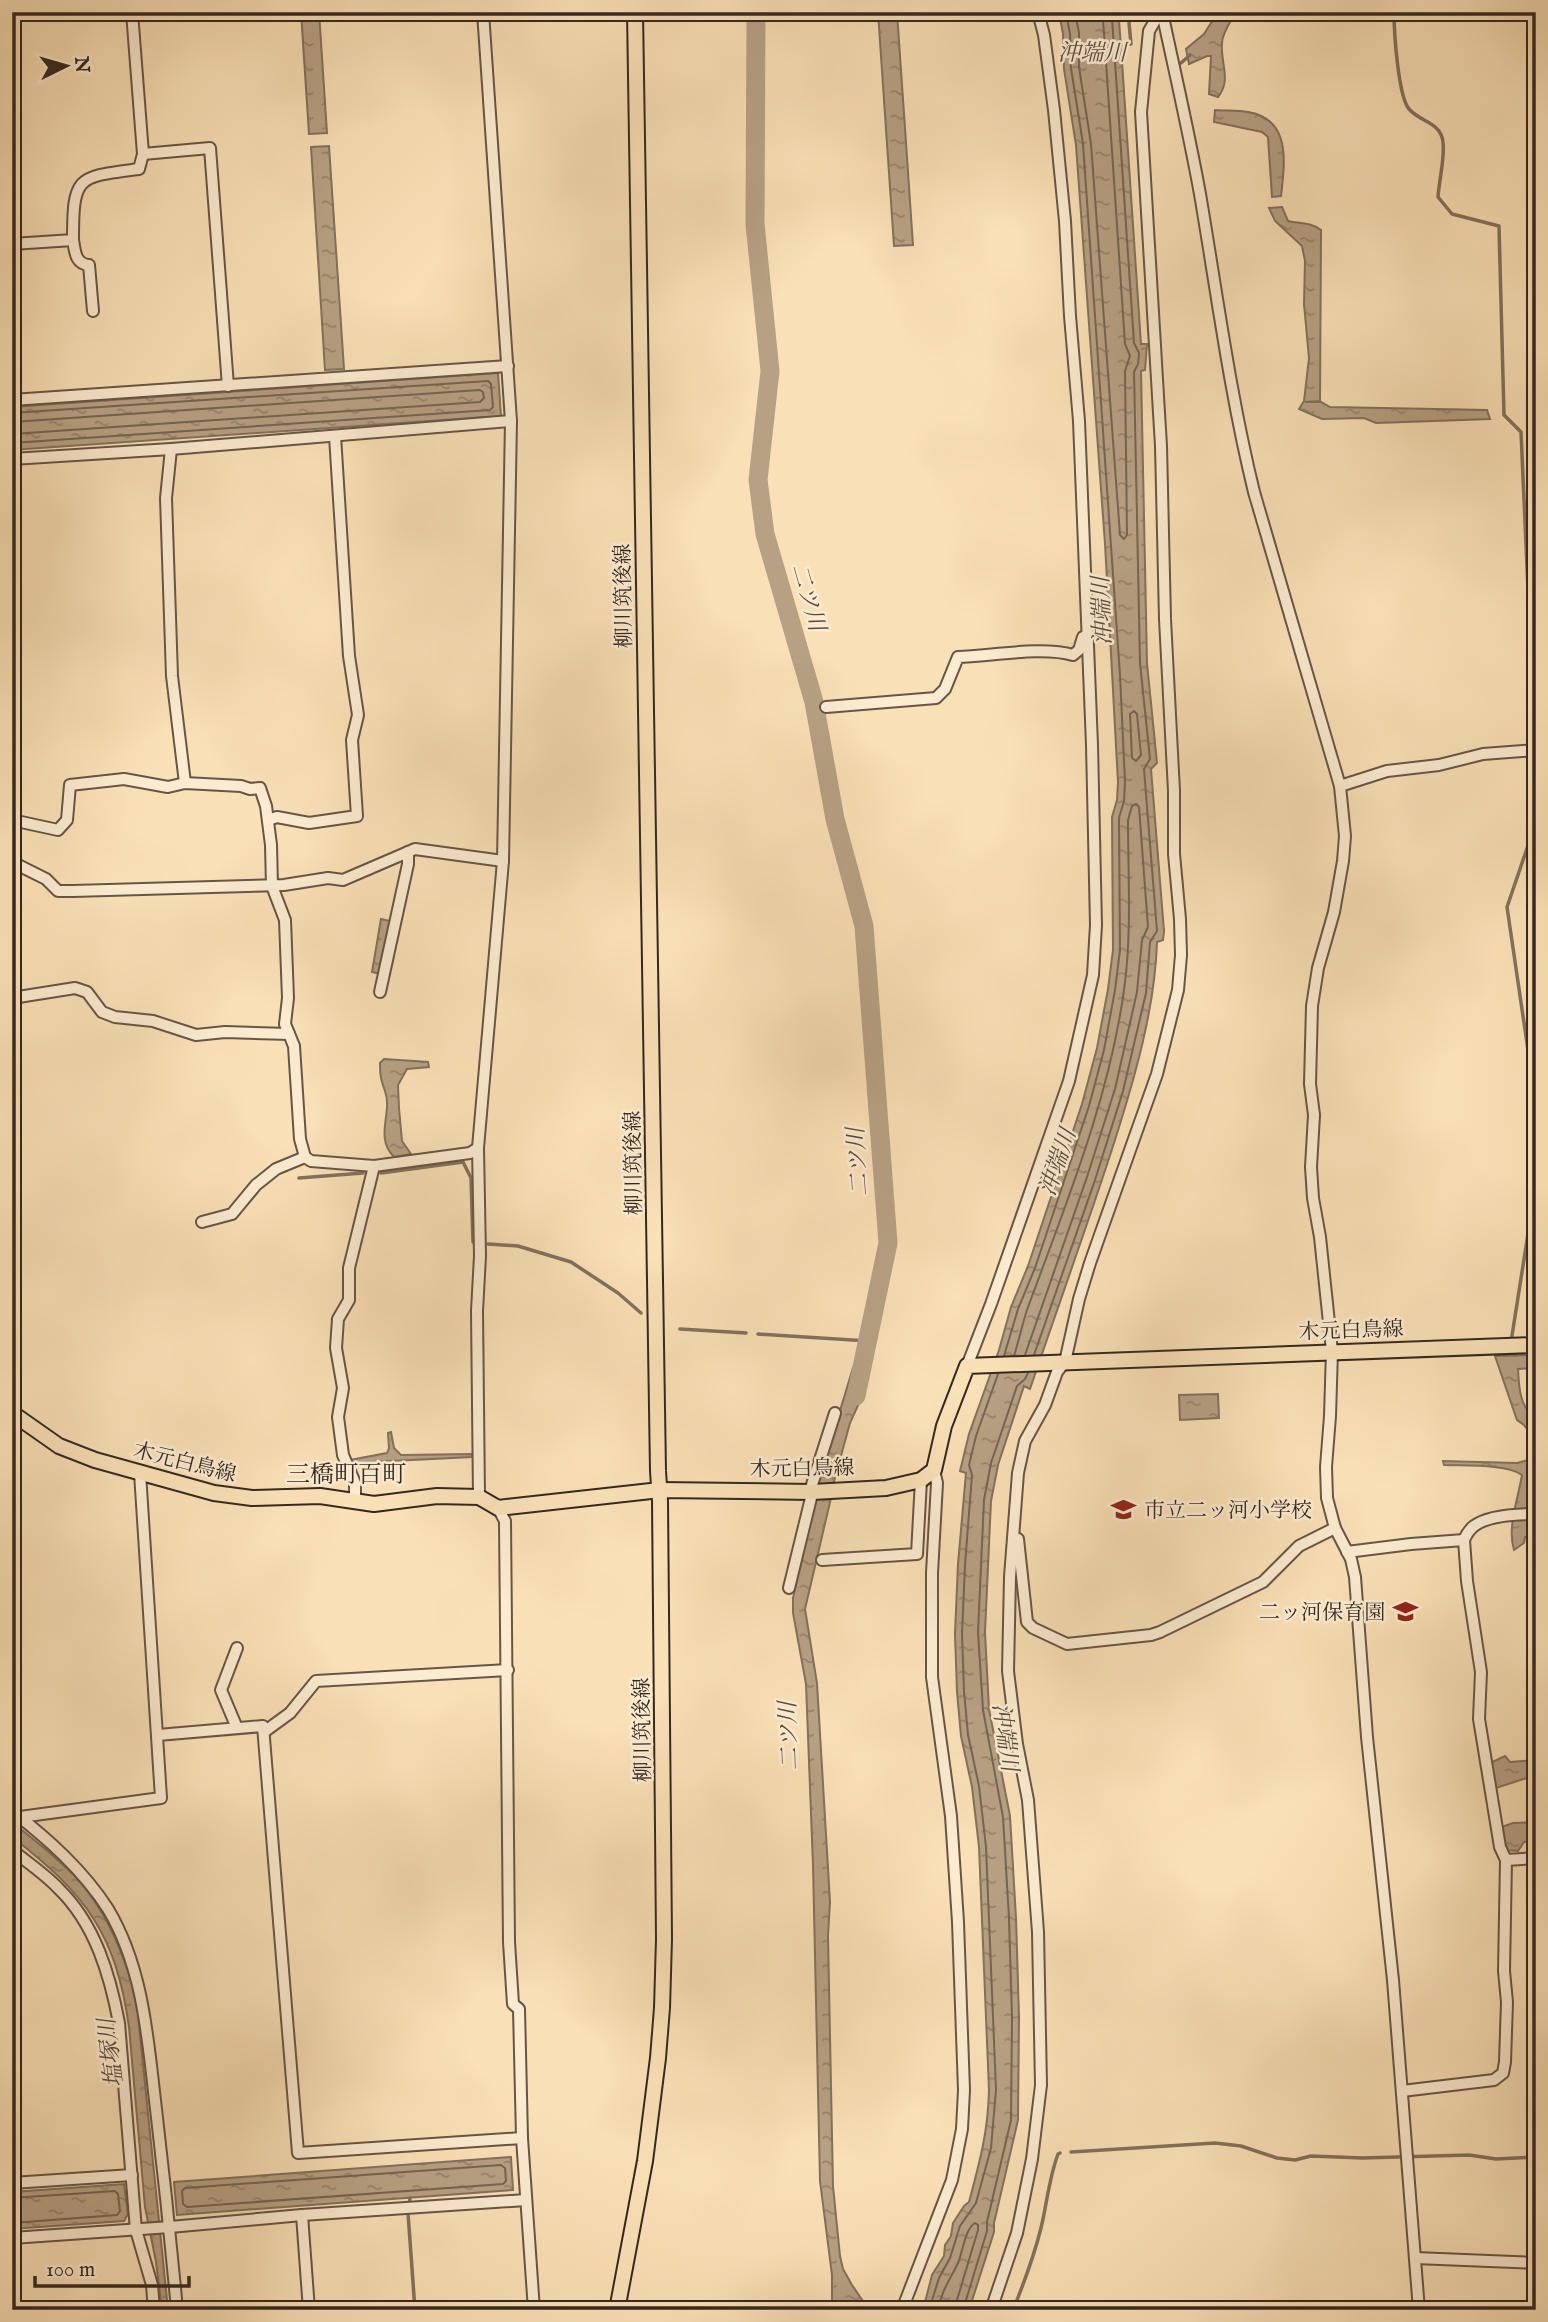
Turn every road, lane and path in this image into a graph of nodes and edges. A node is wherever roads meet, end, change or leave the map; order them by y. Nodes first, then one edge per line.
1 (132, 12) edge
2 (483, 12) edge
3 (635, 12) edge
4 (1038, 12) edge
5 (1161, 12) edge
6 (143, 154) junction
7 (73, 240) junction
8 (12, 244) edge
9 (93, 311) dead end
10 (508, 366) junction
11 (228, 386) junction
12 (12, 400) edge
13 (511, 421) junction
14 (335, 436) junction
15 (171, 450) junction
16 (12, 459) edge
17 (1089, 635) junction
18 (826, 707) dead end
19 (1536, 750) edge
20 (185, 783) junction
21 (1340, 786) junction
22 (12, 820) edge
23 (268, 820) junction
24 (408, 852) junction
25 (503, 861) junction
26 (12, 862) edge
27 (272, 886) junction
28 (380, 992) dead end
29 (12, 998) edge
30 (289, 1034) junction
31 (478, 1148) junction
32 (305, 1157) junction
33 (374, 1166) junction
34 (202, 1222) dead end
35 (1530, 1345) edge
36 (1332, 1351) junction
37 (1060, 1362) junction
38 (972, 1366) junction
39 (835, 1413) dead end
40 (13, 1415) edge
41 (934, 1470) junction
42 (140, 1473) junction
43 (921, 1480) junction
44 (660, 1490) junction
45 (811, 1491) junction
46 (479, 1497) junction
47 (355, 1501) junction
48 (498, 1508) junction
49 (1015, 1512) junction
50 (1532, 1514) edge
51 (1335, 1530) junction
52 (1464, 1540) junction
53 (1344, 1549) junction
54 (822, 1560) dead end
55 (789, 1588) dead end
56 (237, 1648) dead end
57 (508, 1670) junction
58 (237, 1728) junction
59 (264, 1732) junction
60 (158, 1735) junction
61 (16, 1814) edge
62 (12, 1850) edge
63 (1536, 1857) edge
64 (1506, 1860) junction
65 (1402, 2091) junction
66 (522, 2138) junction
67 (132, 2175) junction
68 (12, 2183) edge
69 (526, 2200) junction
70 (302, 2215) junction
71 (170, 2227) junction
72 (136, 2230) junction
73 (12, 2238) edge
74 (1415, 2258) junction
75 (1536, 2263) edge
76 (154, 2310) edge
77 (177, 2310) edge
78 (309, 2310) edge
79 (534, 2310) edge
80 (617, 2310) edge
81 (902, 2310) edge
82 (992, 2310) edge
83 (1419, 2310) edge

1 - 6 street
2 - 10 street
3 - 44 main road, 柳川筑後線
4 - 17 street
5 - 21 street
5 - 37 street
6 - 7 street
6 - 11 street
7 - 8 street
7 - 9 street
10 - 11 street
10 - 13 street
11 - 12 street
13 - 14 street
13 - 25 street
14 - 15 street
14 - 23 street
15 - 16 street
15 - 20 street
17 - 18 street
17 - 38 street
19 - 21 street
20 - 22 street
20 - 23 street
21 - 36 street
23 - 27 street
24 - 25 street
24 - 27 street
24 - 28 street
25 - 31 street
26 - 27 street
27 - 30 street
29 - 30 street
30 - 32 street
31 - 33 street
31 - 46 street
32 - 33 street
32 - 34 street
33 - 47 street
35 - 36 main road, 木元白鳥線
36 - 37 main road, 木元白鳥線
36 - 51 street
37 - 38 main road, 木元白鳥線
37 - 49 street
38 - 41 main road
39 - 45 street
40 - 42 main road, 木元白鳥線
41 - 43 main road, 木元白鳥線
41 - 81 street
42 - 47 main road, 木元白鳥線
42 - 60 street
43 - 45 main road, 木元白鳥線
43 - 54 street
44 - 45 main road, 木元白鳥線
44 - 48 main road, 木元白鳥線
44 - 80 main road, 柳川筑後線
45 - 55 street
46 - 47 main road, 木元白鳥線
46 - 48 main road, 木元白鳥線
48 - 57 street
49 - 51 street
49 - 82 street
50 - 52 street
51 - 53 street
52 - 53 street
52 - 64 street
53 - 65 street
56 - 58 street
57 - 59 street
57 - 66 street
58 - 59 street
58 - 60 street
59 - 66 street
60 - 61 street
61 - 71 street
62 - 67 street
63 - 64 street
64 - 65 street
65 - 74 street
66 - 69 street
67 - 68 street
67 - 72 street
69 - 70 street
69 - 79 street
70 - 71 street
70 - 78 street
71 - 72 street
71 - 77 street
72 - 73 street
72 - 76 street
74 - 75 street
74 - 83 street

